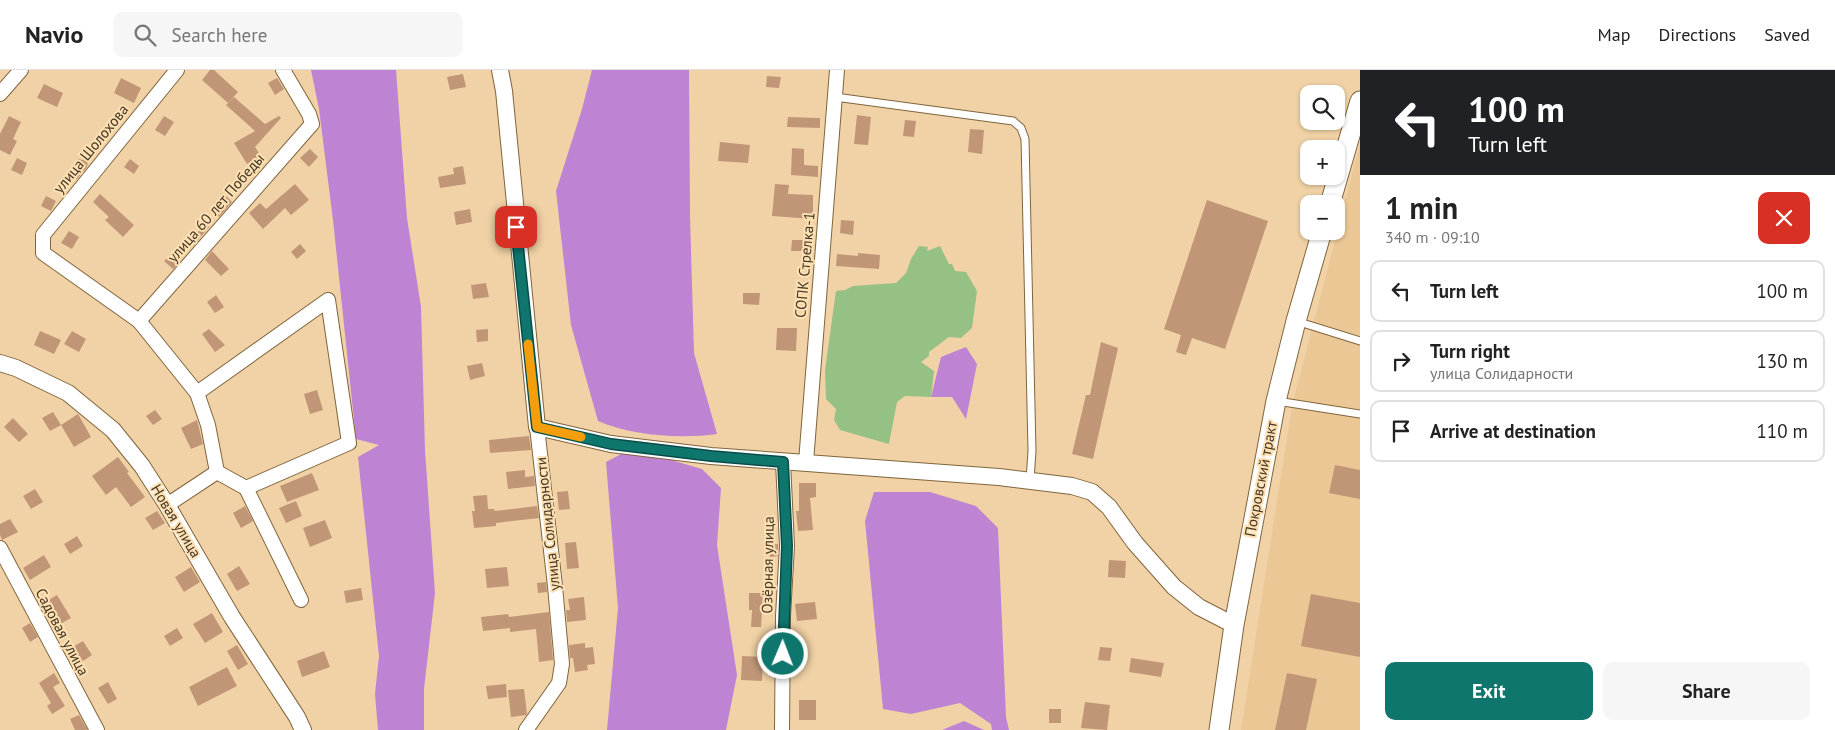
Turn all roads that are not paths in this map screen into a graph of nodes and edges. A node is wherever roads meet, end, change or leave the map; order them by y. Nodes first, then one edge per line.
1 (20, 70) edge
2 (176, 70) edge
3 (283, 70) edge
4 (500, 70) edge
5 (837, 70) edge
6 (0, 94) edge
7 (835, 97) junction
8 (1360, 101) edge
9 (1333, 195) edge
10 (1319, 240) edge
11 (139, 321) junction
12 (1296, 321) junction
13 (1360, 341) edge
14 (0, 363) edge
15 (197, 393) junction
16 (1276, 401) junction
17 (1360, 414) edge
18 (537, 427) junction
19 (783, 462) junction
20 (806, 462) junction
21 (217, 472) junction
22 (1030, 480) junction
23 (246, 488) junction
24 (167, 505) junction
25 (0, 548) edge
26 (302, 600) dead end
27 (1234, 625) junction
28 (97, 730) edge
29 (303, 730) edge
30 (526, 730) edge
31 (782, 730) edge
32 (1219, 730) edge

1 - 6 street
2 - 11 street, улица Шолохова
3 - 11 street, улица 60 лет Победы
4 - 18 street, улица Солидарности
5 - 7 street, СОПК Стрелка-1
7 - 20 street, СОПК Стрелка-1
7 - 22 lane
8 - 9 main road
10 - 12 main road, Покровский тракт
11 - 15 street
12 - 13 lane
12 - 16 main road, Покровский тракт
14 - 24 street, Новая улица
15 - 21 street
15 - 23 street
16 - 17 lane
16 - 27 main road, Покровский тракт
18 - 19 street
18 - 30 street, улица Солидарности
19 - 20 street
19 - 31 street, Озёрная улица
20 - 22 street
21 - 23 street
21 - 24 street
22 - 27 street
23 - 26 street
24 - 29 street, Новая улица
25 - 28 street, Садовая улица
27 - 32 main road, Покровский тракт

